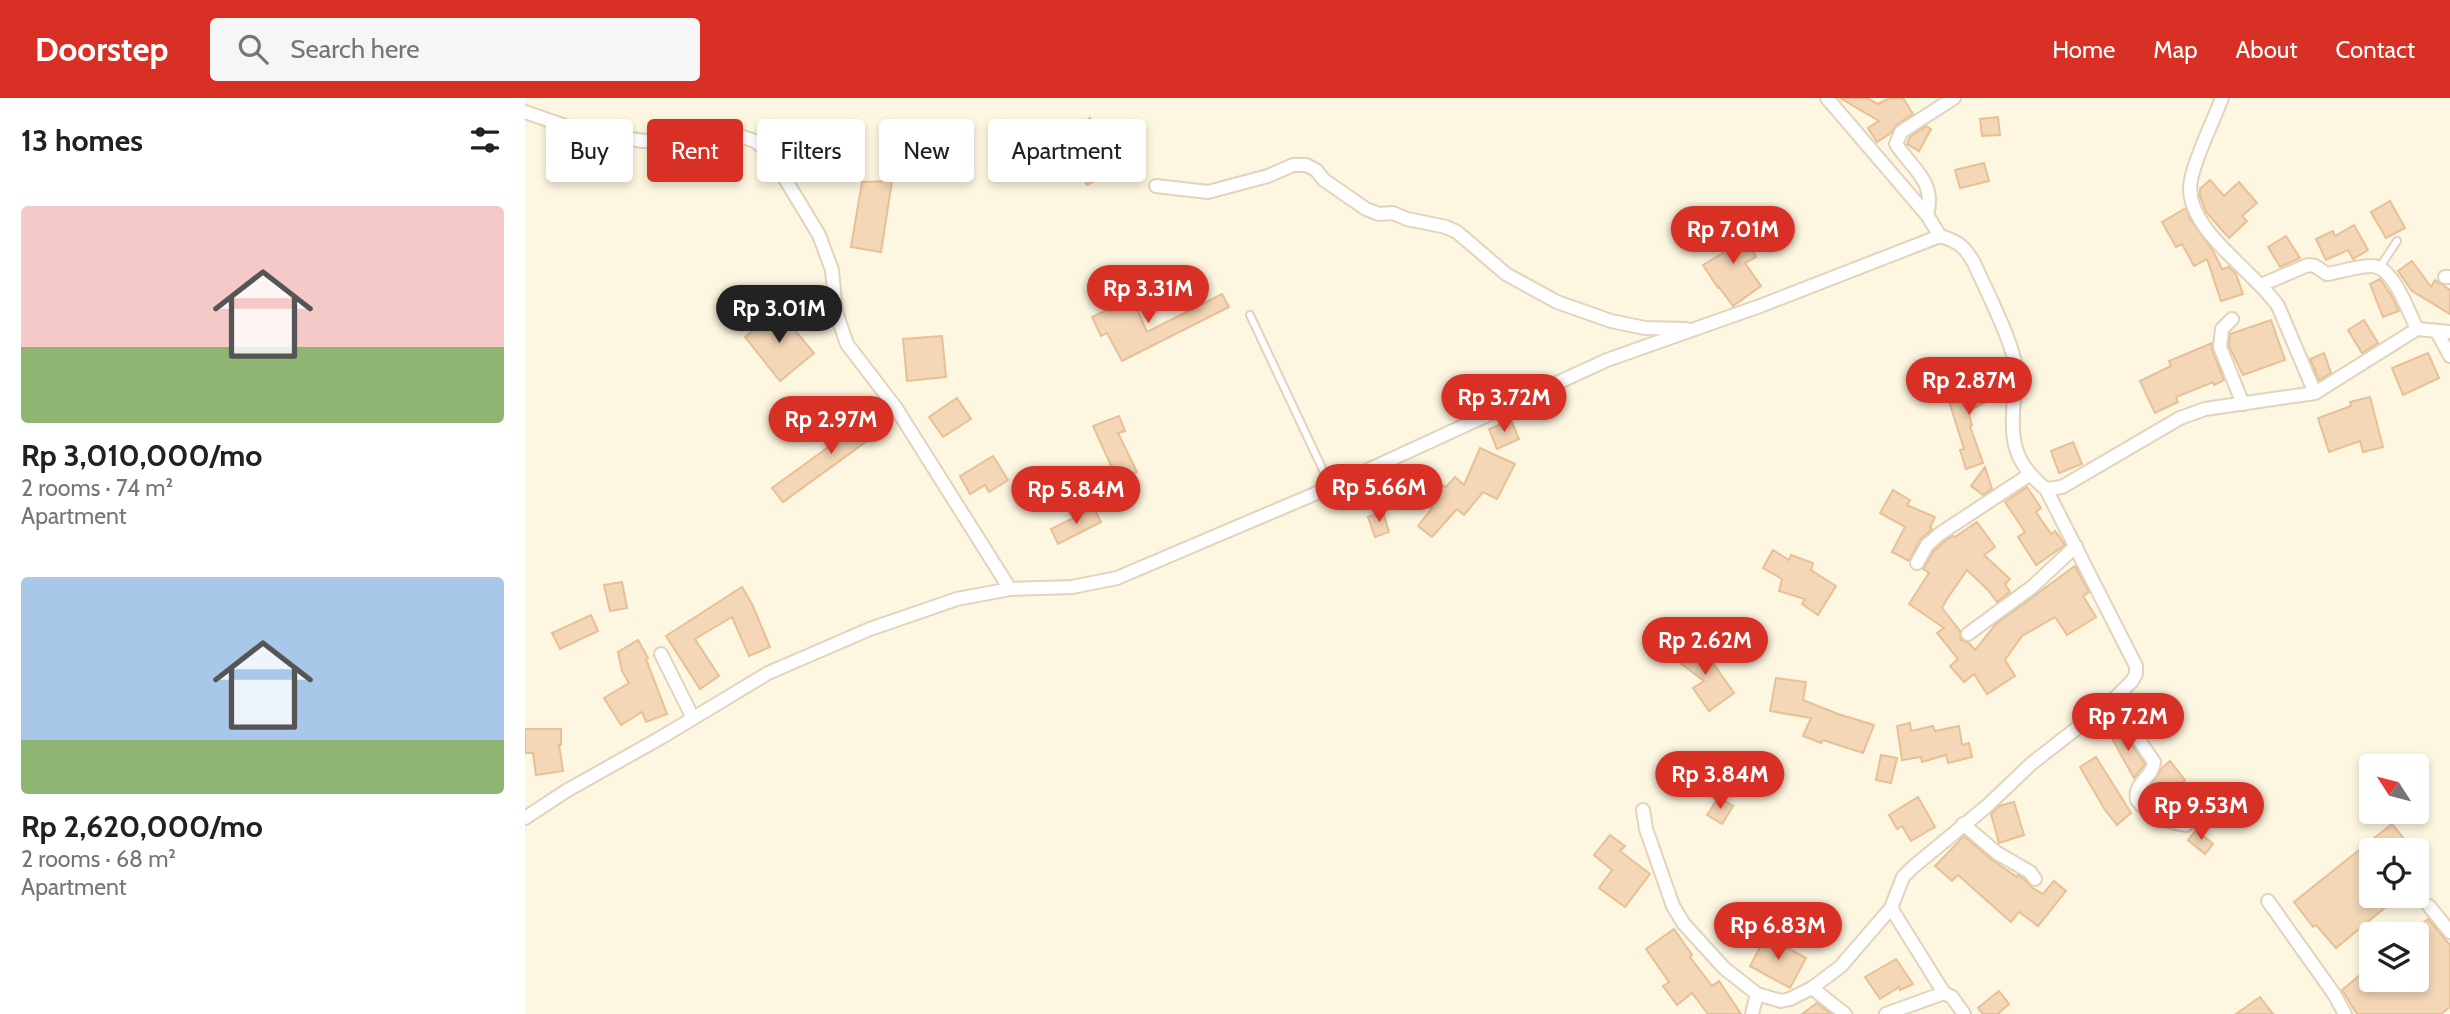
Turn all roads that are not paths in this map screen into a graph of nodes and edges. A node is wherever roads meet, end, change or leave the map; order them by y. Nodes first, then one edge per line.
1 (1827, 98) edge
2 (1954, 98) edge
3 (2222, 98) edge
4 (525, 112) edge
5 (1156, 186) dead end
6 (1927, 215) junction
7 (1940, 236) junction
8 (2397, 241) dead end
9 (2380, 267) junction
10 (2261, 285) junction
11 (1250, 315) dead end
12 (2232, 319) dead end
13 (1693, 329) junction
14 (2417, 329) junction
15 (2444, 332) edge
16 (2450, 356) edge
17 (2315, 393) junction
18 (2243, 404) junction
19 (2029, 475) junction
20 (1331, 487) junction
21 (2046, 489) junction
22 (2076, 546) junction
23 (1917, 563) dead end
24 (1010, 589) junction
25 (1968, 634) dead end
26 (661, 654) dead end
27 (2112, 701) junction
28 (692, 718) junction
29 (1643, 810) dead end
30 (525, 818) edge
31 (1963, 824) junction
32 (2186, 825) dead end
33 (2035, 879) dead end
34 (2268, 901) dead end
35 (2429, 906) dead end
36 (1891, 908) junction
37 (2450, 932) edge
38 (1812, 988) junction
39 (1944, 993) junction
40 (1757, 994) junction
41 (1752, 1014) edge
42 (1845, 1014) edge
43 (1886, 1014) edge
44 (1964, 1014) edge
45 (2345, 1014) edge

1 - 6 street
2 - 6 street
3 - 10 street
4 - 24 street
5 - 13 street
6 - 7 street
7 - 13 street
7 - 19 street
8 - 9 lane
9 - 10 street
9 - 14 street
10 - 17 street
11 - 20 lane
12 - 18 street
13 - 20 street
14 - 15 street
14 - 17 street
15 - 16 street
17 - 18 street
18 - 21 street
19 - 21 street
19 - 23 street
20 - 24 street
21 - 22 street
22 - 25 street
22 - 27 street
24 - 28 street
26 - 28 street
27 - 31 street
27 - 32 street
28 - 30 street
29 - 40 street
31 - 33 street
31 - 36 street
34 - 45 street
35 - 37 street
36 - 38 street
36 - 39 street
38 - 40 street
38 - 42 street
39 - 43 street
39 - 44 street
40 - 41 street

